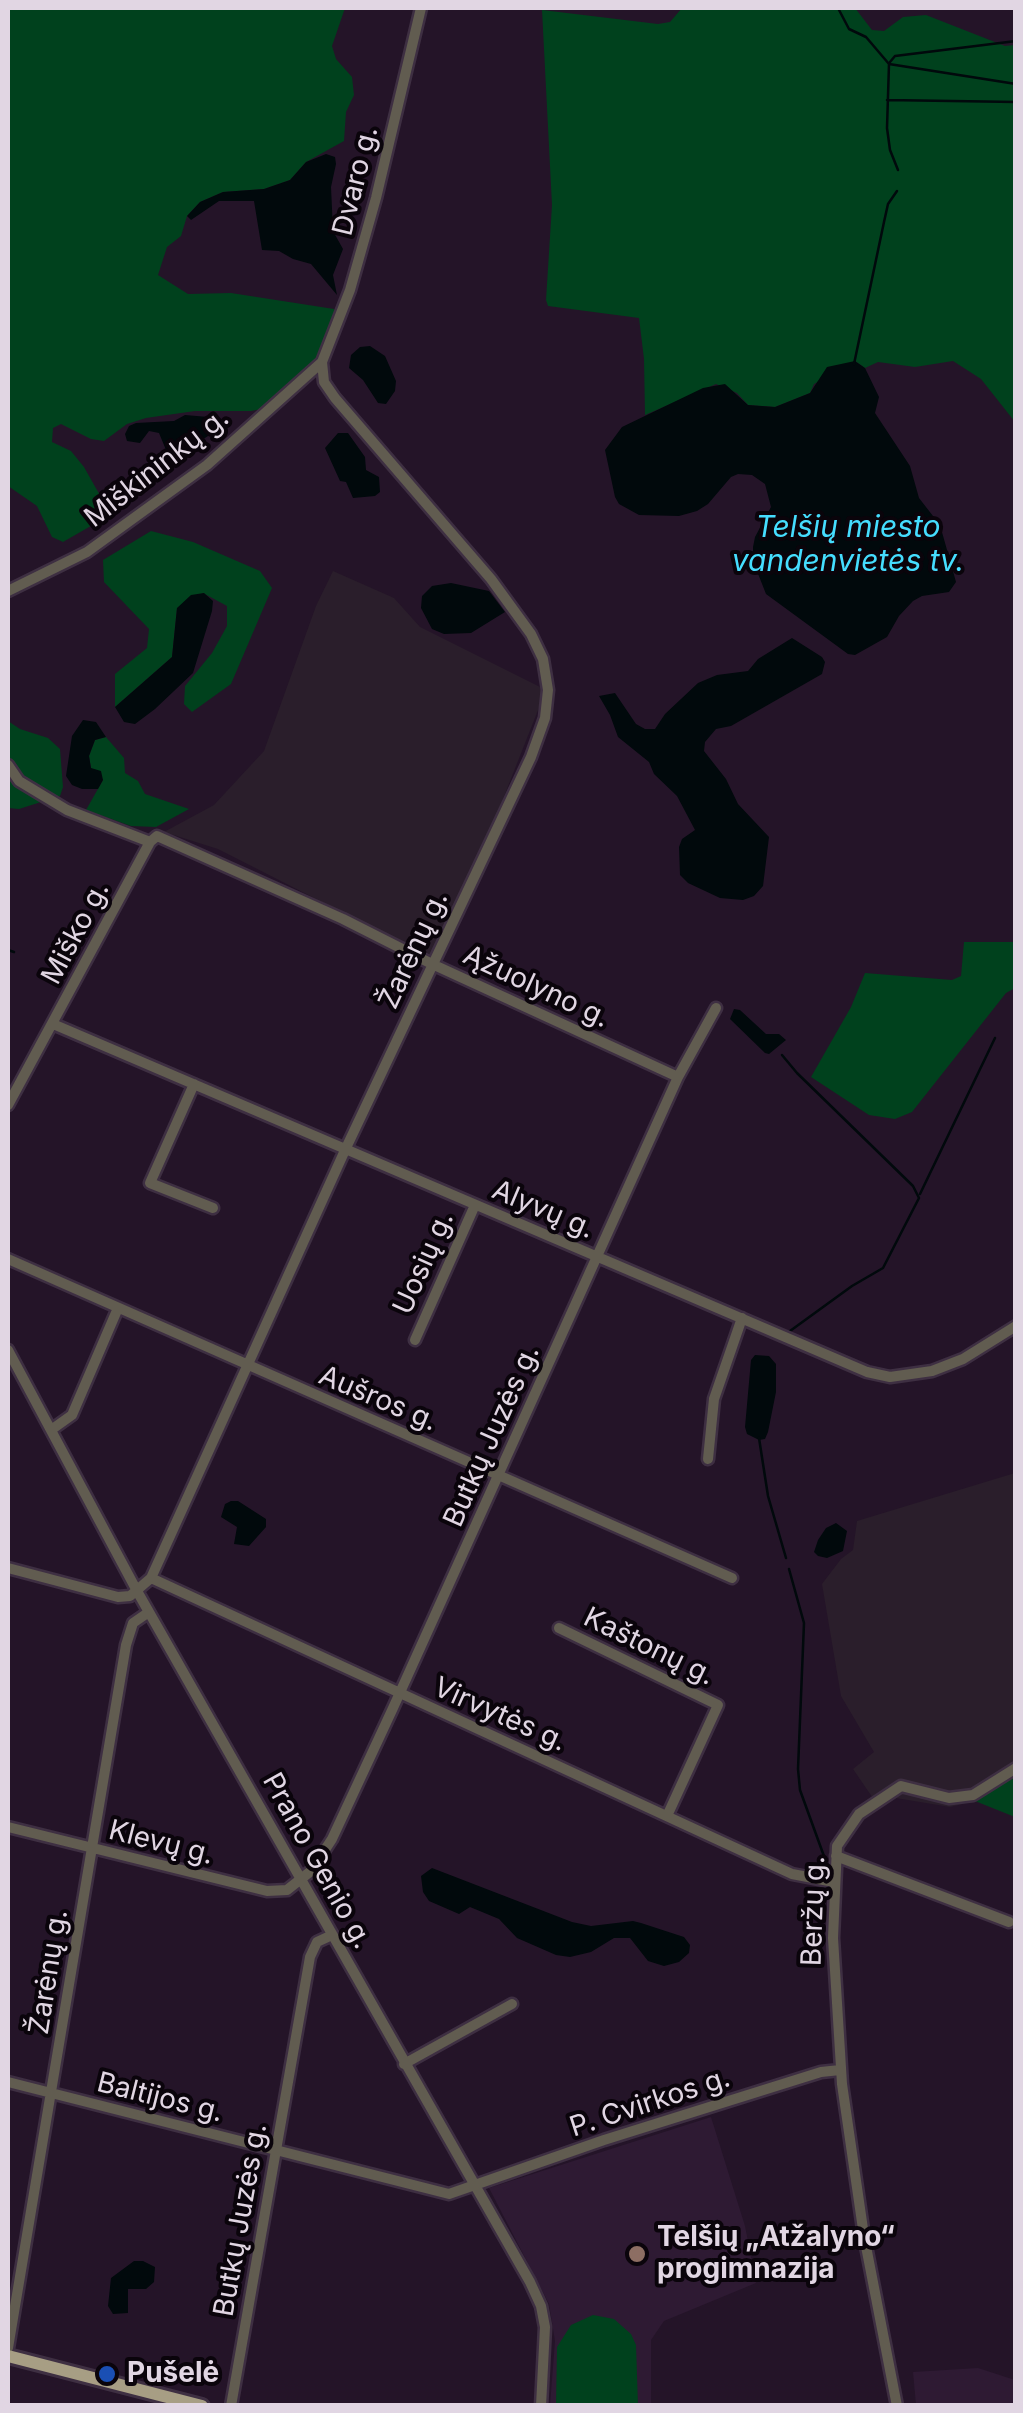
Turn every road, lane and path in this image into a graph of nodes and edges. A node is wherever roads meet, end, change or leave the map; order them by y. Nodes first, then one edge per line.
1 (421, 8) edge
2 (322, 362) junction
3 (8, 591) edge
4 (8, 765) edge
5 (154, 839) junction
6 (432, 964) junction
7 (716, 1008) dead end
8 (53, 1024) junction
9 (678, 1077) junction
10 (194, 1084) junction
11 (8, 1105) edge
12 (346, 1148) junction
13 (474, 1205) junction
14 (214, 1208) dead end
15 (598, 1258) junction
16 (8, 1259) edge
17 (118, 1308) junction
18 (742, 1318) junction
19 (1016, 1326) edge
20 (415, 1340) dead end
21 (8, 1350) edge
22 (247, 1367) junction
23 (51, 1430) junction
24 (708, 1459) dead end
25 (499, 1475) junction
26 (8, 1568) edge
27 (152, 1578) junction
28 (732, 1578) dead end
29 (137, 1591) junction
30 (149, 1612) junction
31 (560, 1628) dead end
32 (400, 1693) junction
33 (1016, 1768) edge
34 (667, 1816) junction
35 (8, 1826) edge
36 (92, 1849) junction
37 (836, 1856) junction
38 (303, 1880) junction
39 (834, 1882) junction
40 (1009, 1922) dead end
41 (332, 1935) junction
42 (512, 2004) dead end
43 (404, 2064) junction
44 (840, 2070) junction
45 (8, 2082) edge
46 (53, 2094) junction
47 (276, 2150) junction
48 (474, 2185) junction
49 (8, 2348) edge
50 (8, 2356) edge
51 (202, 2406) edge
52 (231, 2406) edge
53 (541, 2406) edge
54 (898, 2406) edge

1 - 2 street, Dvaro g.
2 - 3 street, Miškininkų g.
2 - 6 street, Žarėnų g.
4 - 5 street
5 - 6 street, Ąžuolyno g.
5 - 8 street, Miško g.
6 - 9 street, Ąžuolyno g.
6 - 12 street, Žarėnų g.
7 - 9 street, Butkų Juzės g.
8 - 10 street, Alyvų g.
8 - 11 street, Miško g.
9 - 15 street, Butkų Juzės g.
10 - 12 street, Alyvų g.
10 - 14 street
12 - 13 street, Alyvų g.
12 - 22 street, Žarėnų g.
13 - 15 street, Alyvų g.
13 - 20 street, Uosių g.
15 - 18 street, Alyvų g.
15 - 25 street, Butkų Juzės g.
16 - 17 street, Aušros g.
17 - 22 street, Aušros g.
17 - 23 street
18 - 19 street, Alyvų g.
18 - 24 street
21 - 23 street, Prano Genio g.
22 - 25 street, Aušros g.
22 - 27 street, Žarėnų g.
23 - 29 street, Prano Genio g.
25 - 28 street, Aušros g.
25 - 32 street, Butkų Juzės g.
26 - 29 street
27 - 29 street, Žarėnų g.
27 - 32 street, Virvytės g.
29 - 30 street, Prano Genio g.
30 - 36 street, Žarėnų g.
30 - 38 street, Prano Genio g.
31 - 34 street, Kaštonų g.
32 - 34 street, Virvytės g.
32 - 38 street, Butkų Juzės g.
33 - 37 street, Beržų g.
34 - 39 street, Virvytės g.
35 - 36 street, Klevų g.
36 - 38 street, Klevų g.
36 - 46 street, Žarėnų g.
37 - 39 street, Beržų g.
37 - 40 street
38 - 41 street, Prano Genio g.
39 - 44 street, Beržų g.
41 - 43 street, Prano Genio g.
41 - 47 street, Butkų Juzės g.
42 - 43 street
43 - 48 street, Prano Genio g.
44 - 48 street, P. Cvirkos g.
44 - 54 street, Beržų g.
45 - 46 street, Baltijos g.
46 - 47 street, Baltijos g.
46 - 49 street, Žarėnų g.
47 - 48 street, Baltijos g.
47 - 52 street, Butkų Juzės g.
48 - 53 street, Prano Genio g.
50 - 51 main road

